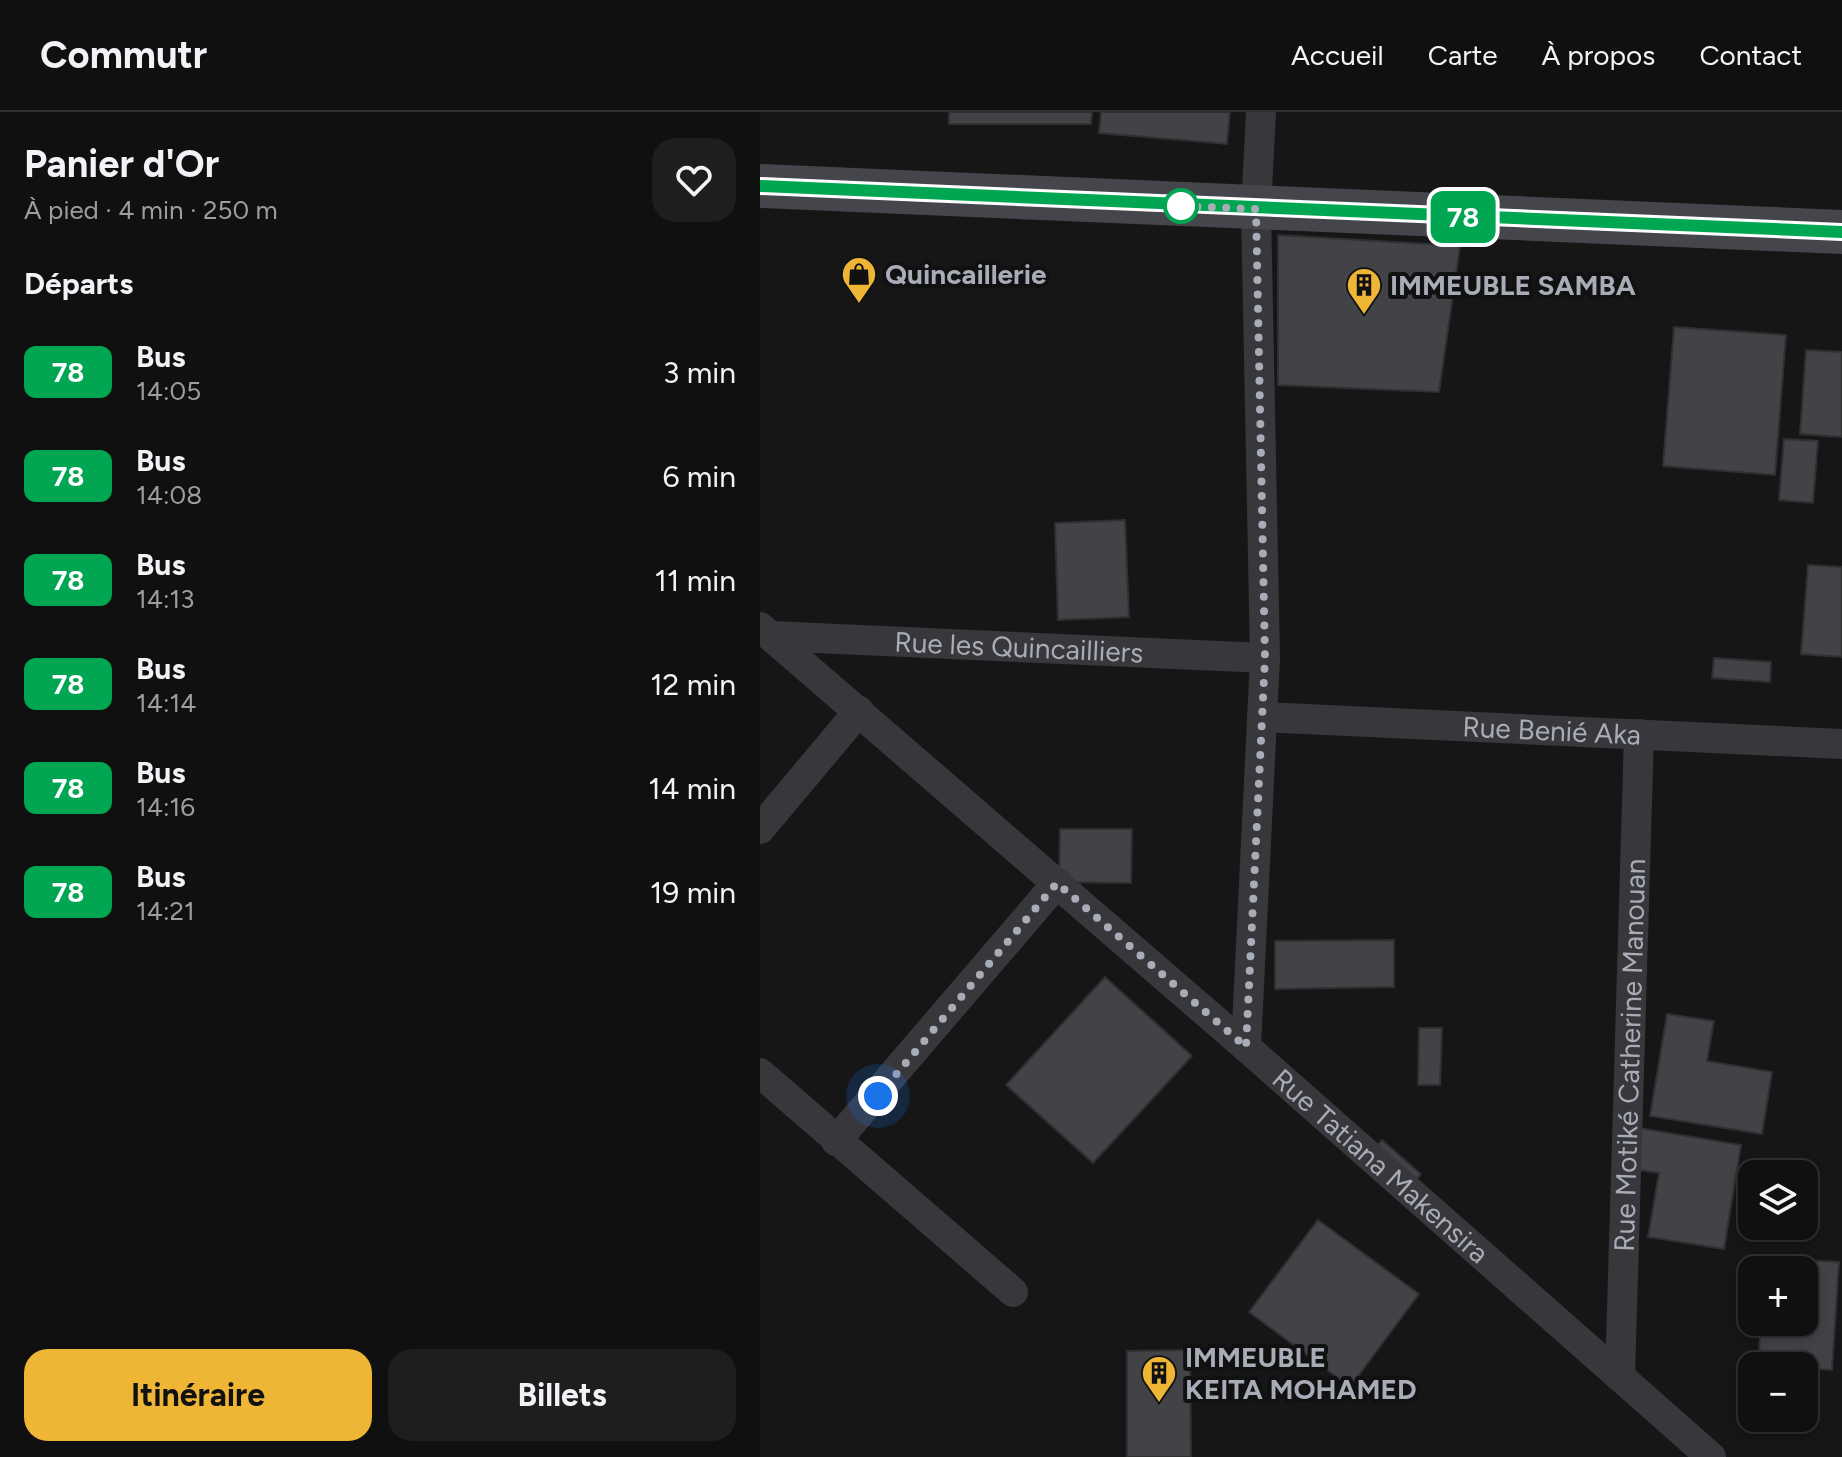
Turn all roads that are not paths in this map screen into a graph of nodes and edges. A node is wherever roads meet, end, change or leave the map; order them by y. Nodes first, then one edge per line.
1 (1261, 112) edge
2 (760, 186) edge
3 (1256, 209) junction
4 (1842, 232) edge
5 (765, 632) edge
6 (1265, 658) junction
7 (859, 711) junction
8 (1262, 717) junction
9 (1639, 734) junction
10 (1842, 744) edge
11 (760, 829) edge
12 (1057, 883) junction
13 (1246, 1047) junction
14 (760, 1073) edge
15 (836, 1141) junction
16 (1013, 1292) dead end
17 (1620, 1377) junction
18 (1711, 1457) edge

1 - 3 street
2 - 3 main road
3 - 4 main road
3 - 6 street
5 - 6 street, Rue les Quincailliers
5 - 7 street, Rue Tatiana Makensira
6 - 8 street
7 - 11 street
7 - 12 street, Rue Tatiana Makensira
8 - 9 street, Rue Benié Aka
8 - 13 street
9 - 10 street, Rue Benié Aka
9 - 17 street, Rue Motiké Catherine Manouan
12 - 13 street, Rue Tatiana Makensira
12 - 15 street
13 - 17 street, Rue Tatiana Makensira
14 - 15 street
15 - 16 street
17 - 18 street, Rue Tatiana Makensira

